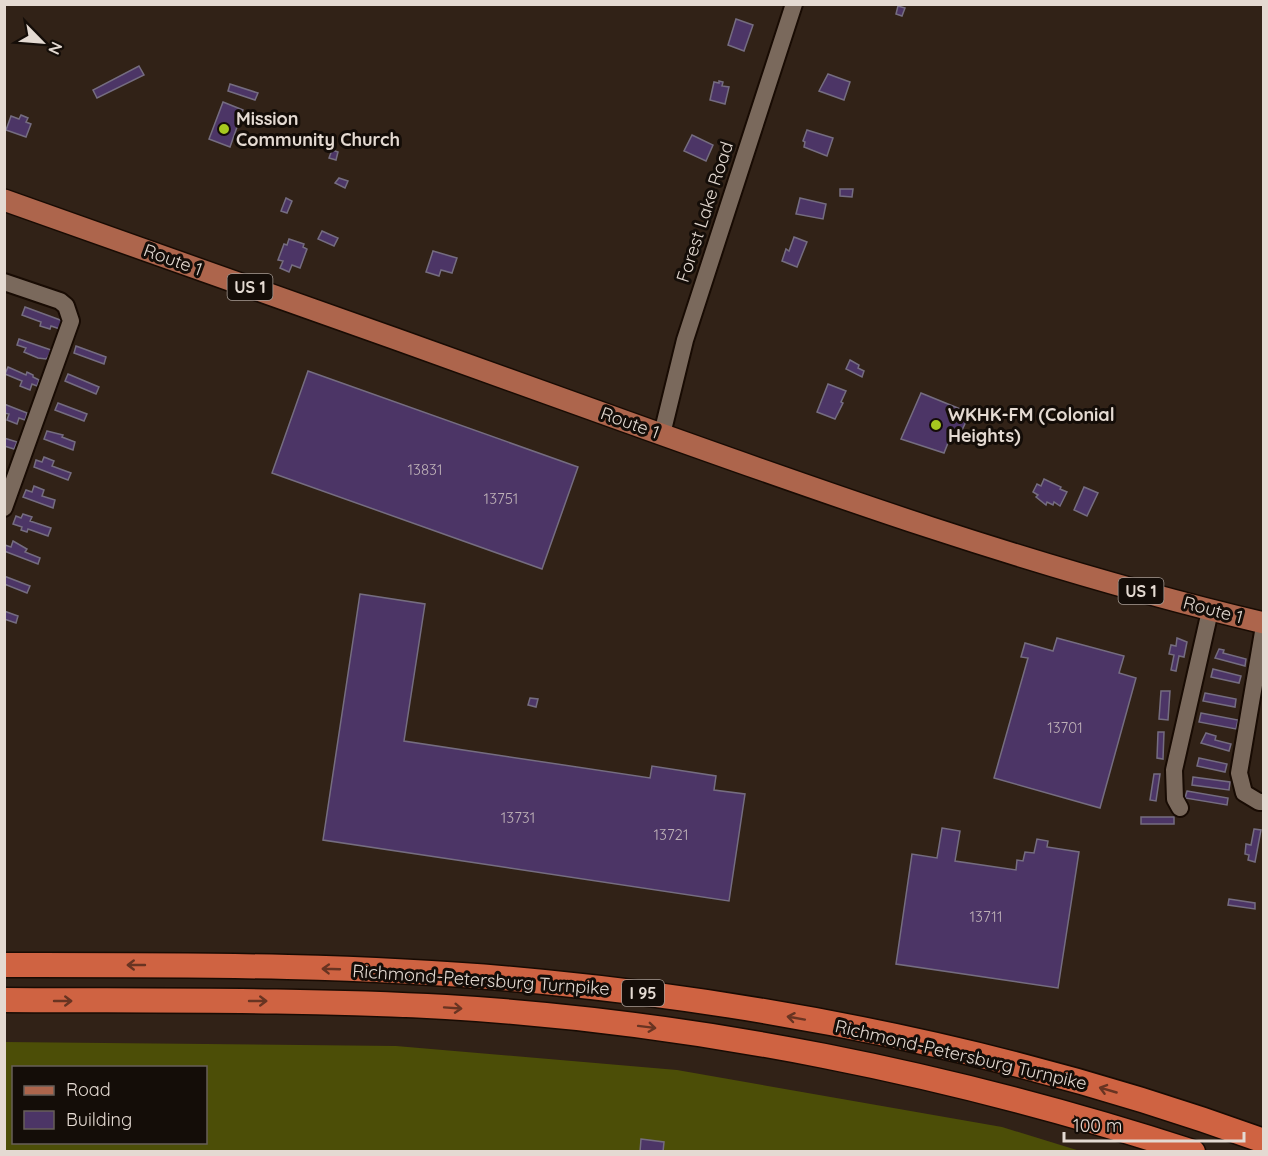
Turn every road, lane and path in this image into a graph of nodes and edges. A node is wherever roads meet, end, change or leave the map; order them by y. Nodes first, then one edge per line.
1 (794, 4) edge
2 (4, 200) edge
3 (4, 282) edge
4 (662, 434) junction
5 (4, 508) edge
6 (1210, 610) junction
7 (1263, 625) edge
8 (1263, 802) edge
9 (1180, 808) dead end
10 (4, 965) edge
11 (4, 1000) edge
12 (1263, 1141) edge
13 (1193, 1152) edge

1 - 4 street, Forest Lake Road
2 - 4 main road, Route 1 / US 1
3 - 5 street
4 - 6 main road, Route 1 / US 1
6 - 7 main road, Route 1 / US 1
6 - 9 street
7 - 8 street
12 -> 10 highway, Richmond-Petersburg Turnpike / I 95
11 -> 13 highway, Richmond-Petersburg Turnpike / I 95

